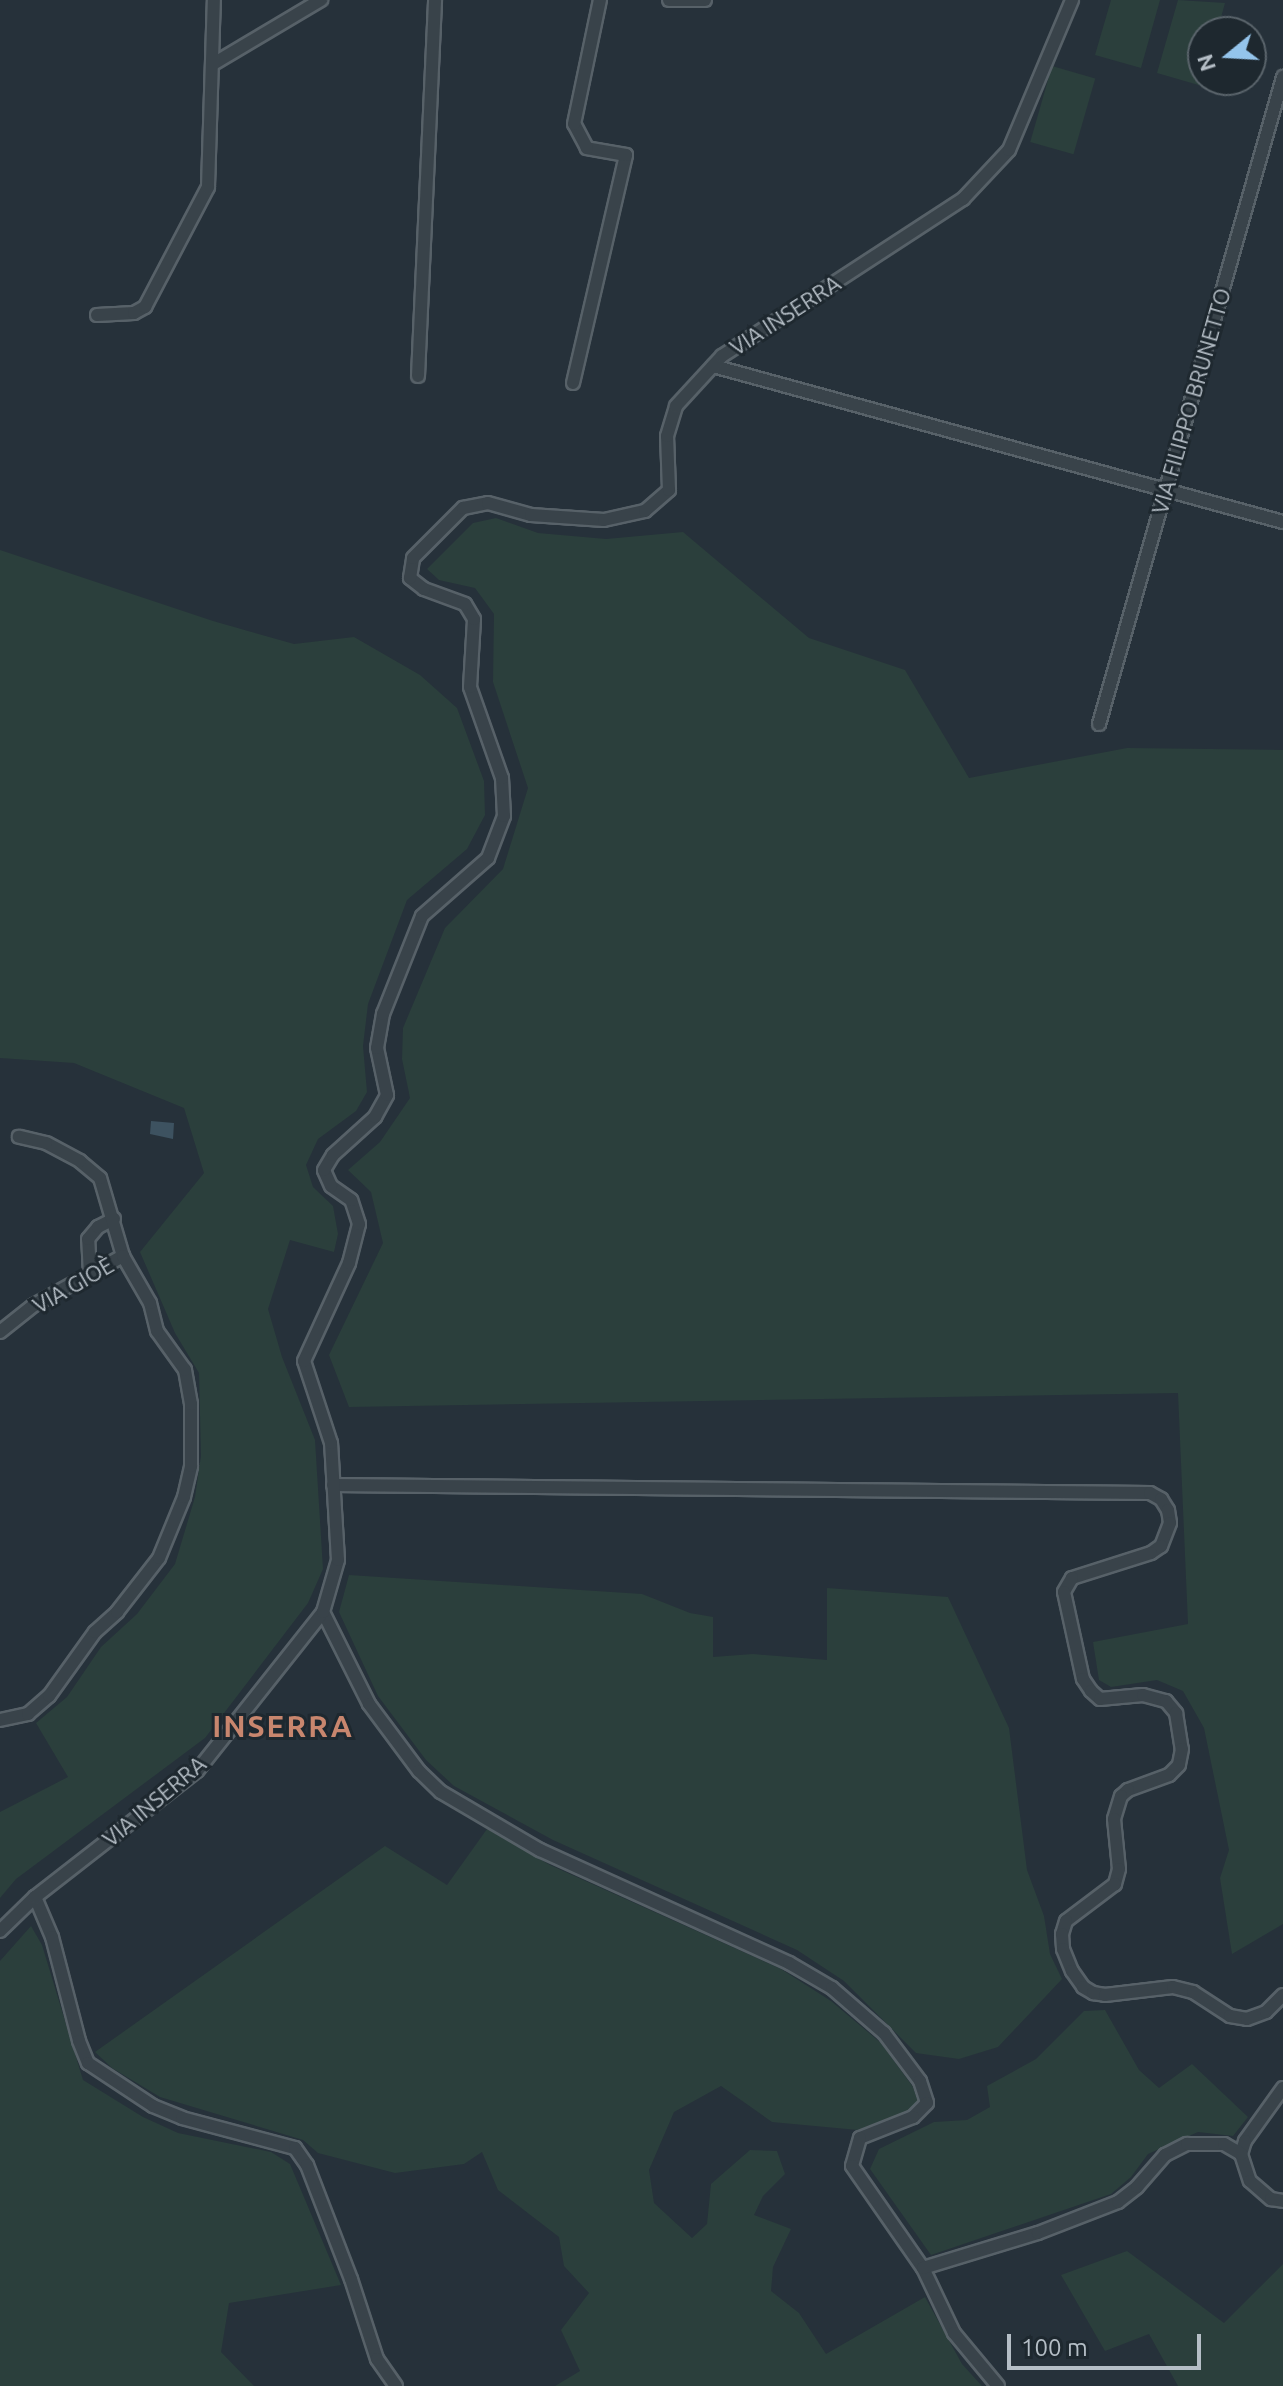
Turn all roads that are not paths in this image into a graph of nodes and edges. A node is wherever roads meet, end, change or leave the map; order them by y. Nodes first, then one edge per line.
1 (214, 0) edge
2 (321, 0) edge
3 (435, 0) edge
4 (600, 0) edge
5 (669, 0) edge
6 (705, 0) edge
7 (1072, 0) edge
8 (213, 64) junction
9 (1283, 77) edge
10 (97, 315) dead end
11 (713, 366) junction
12 (418, 376) dead end
13 (573, 383) dead end
14 (1165, 490) junction
15 (1283, 522) edge
16 (1099, 724) dead end
17 (19, 1137) dead end
18 (114, 1219) junction
19 (123, 1256) junction
20 (90, 1274) junction
21 (0, 1332) edge
22 (333, 1485) junction
23 (323, 1612) junction
24 (0, 1720) edge
25 (35, 1897) junction
26 (0, 1931) edge
27 (1283, 1995) edge
28 (1283, 2088) edge
29 (1241, 2154) junction
30 (1283, 2201) edge
31 (923, 2268) junction
32 (396, 2386) edge
33 (998, 2386) edge

1 - 8 street
2 - 8 street
3 - 12 street
4 - 13 street
5 - 6 street
7 - 11 street, VIA INSERRA
8 - 10 street
9 - 14 street, VIA FILIPPO BRUNETTO
11 - 14 street
11 - 22 street, VIA INSERRA
14 - 15 street
14 - 16 street, VIA FILIPPO BRUNETTO
17 - 18 street, VIA GIOÈ
18 - 19 street, VIA GIOÈ
18 - 20 street
19 - 20 street, VIA GIOÈ
19 - 24 street
20 - 21 street, VIA GIOÈ
22 - 23 street, VIA INSERRA
22 - 27 street
23 - 25 street, VIA INSERRA
23 - 31 street
25 - 26 street, VIA INSERRA
25 - 32 street
28 - 29 street
29 - 30 street
29 - 31 street
31 - 33 street

